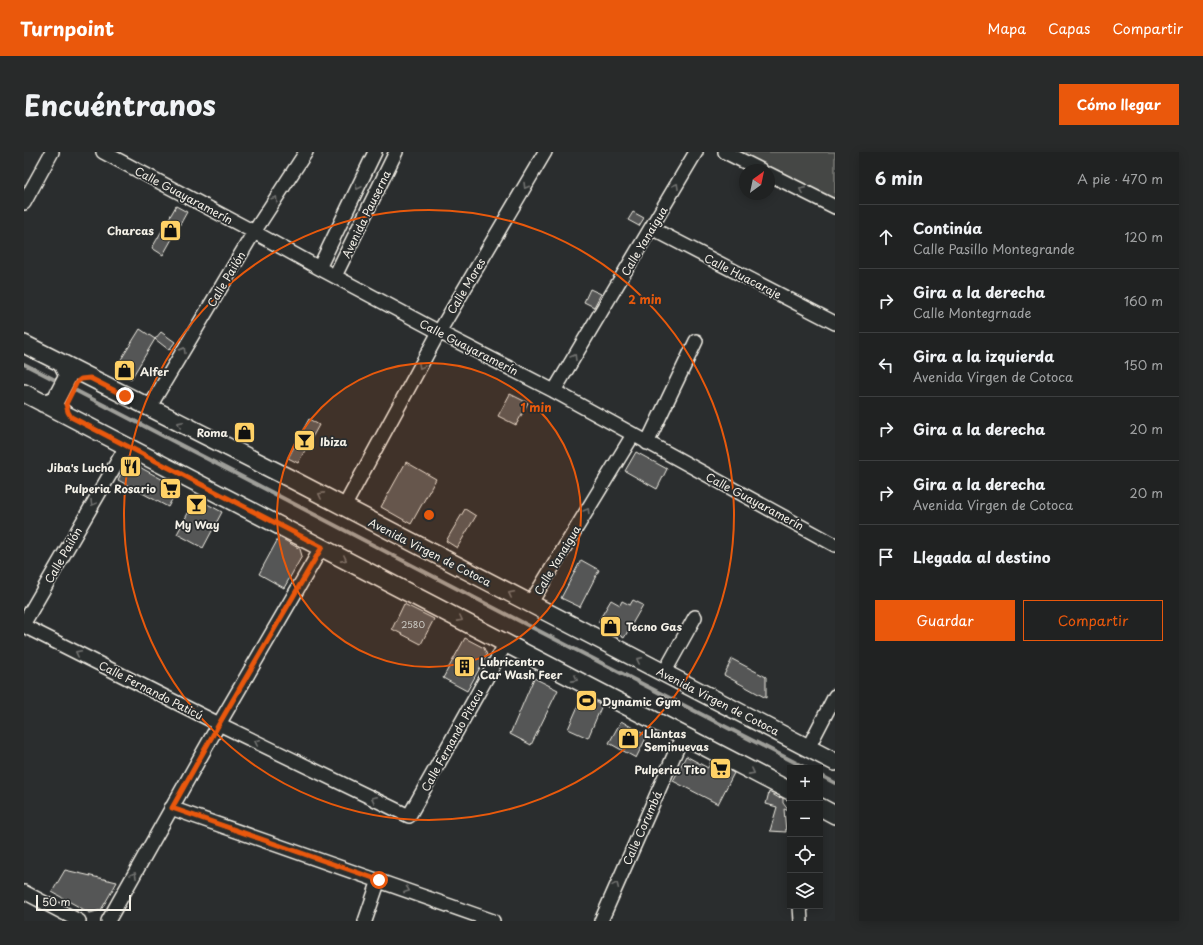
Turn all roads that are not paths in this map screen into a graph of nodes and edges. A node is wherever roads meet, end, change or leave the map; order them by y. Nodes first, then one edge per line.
1 (52, 152) edge
2 (103, 152) edge
3 (306, 152) edge
4 (375, 152) edge
5 (396, 152) edge
6 (545, 152) edge
7 (696, 152) edge
8 (725, 152) edge
9 (749, 164) edge
10 (775, 177) edge
11 (24, 203) edge
12 (835, 207) edge
13 (651, 228) junction
14 (254, 232) junction
15 (319, 268) junction
16 (335, 276) junction
17 (835, 323) edge
18 (439, 332) junction
19 (696, 341) dead end
20 (24, 344) edge
21 (74, 376) junction
22 (554, 391) junction
23 (24, 393) edge
24 (59, 406) junction
25 (148, 408) junction
26 (633, 435) junction
27 (647, 443) junction
28 (127, 445) junction
29 (344, 507) junction
30 (835, 545) edge
31 (322, 547) junction
32 (530, 604) junction
33 (695, 617) dead end
34 (24, 624) edge
35 (506, 643) junction
36 (664, 674) junction
37 (835, 696) edge
38 (219, 724) junction
39 (683, 735) junction
40 (808, 748) junction
41 (835, 762) edge
42 (787, 790) edge
43 (172, 808) junction
44 (823, 809) edge
45 (835, 815) edge
46 (409, 816) joint
47 (379, 880) junction
48 (24, 892) edge
49 (800, 909) edge
50 (79, 921) edge
51 (108, 921) edge
52 (365, 921) edge
53 (493, 921) edge
54 (601, 921) edge
55 (801, 921) edge

1 - 11 street
2 - 14 street, Calle Guayaramerín
14 -> 3 street, Calle Pailón
4 -> 15 street, Avenida Pauserna
5 - 16 street, Avenida Pauserna
6 -> 18 street, Calle Mores
13 -> 7 street, Calle Yanaigua
8 - 9 street
12 -> 10 street
13 - 17 street, Calle Huacaraje
22 -> 13 street, Calle Yanaigua
14 - 15 street, Calle Guayaramerín
25 -> 14 street, Calle Pailón
15 - 16 street, Calle Guayaramerín
16 - 18 street, Calle Guayaramerín
18 - 22 street, Calle Guayaramerín
18 -> 29 street, Calle Mores
19 - 27 street
20 - 21 main road, Avenida Virgen de Cotoca
21 - 24 main road
21 - 25 main road, Avenida Virgen de Cotoca
22 - 26 street, Calle Guayaramerín
23 - 24 main road
24 - 28 main road
29 -> 25 main road, Avenida Virgen de Cotoca
26 - 27 street, Calle Guayaramerín
32 -> 26 street, Calle Yanaigua
27 - 30 street, Calle Guayaramerín
28 - 31 main road
28 -> 34 street, Calle Pailón
32 -> 29 main road, Avenida Virgen de Cotoca
31 -> 35 main road
31 - 38 street
36 -> 32 main road, Avenida Virgen de Cotoca
33 - 36 street
38 -> 34 street, Calle Fernando Paticú
35 -> 39 main road
35 - 46 street, Calle Fernando Pitacu
36 - 40 main road, Avenida Virgen de Cotoca
37 - 40 street
38 - 43 street
46 -> 38 street, Calle Fernando Paticú
39 -> 42 main road
54 -> 39 street, Calle Corumbá
40 - 41 main road, Avenida Virgen de Cotoca
43 - 47 street
51 -> 43 street
44 - 45 main road
47 - 52 street
47 -> 53 street
48 - 50 street
49 - 55 street

